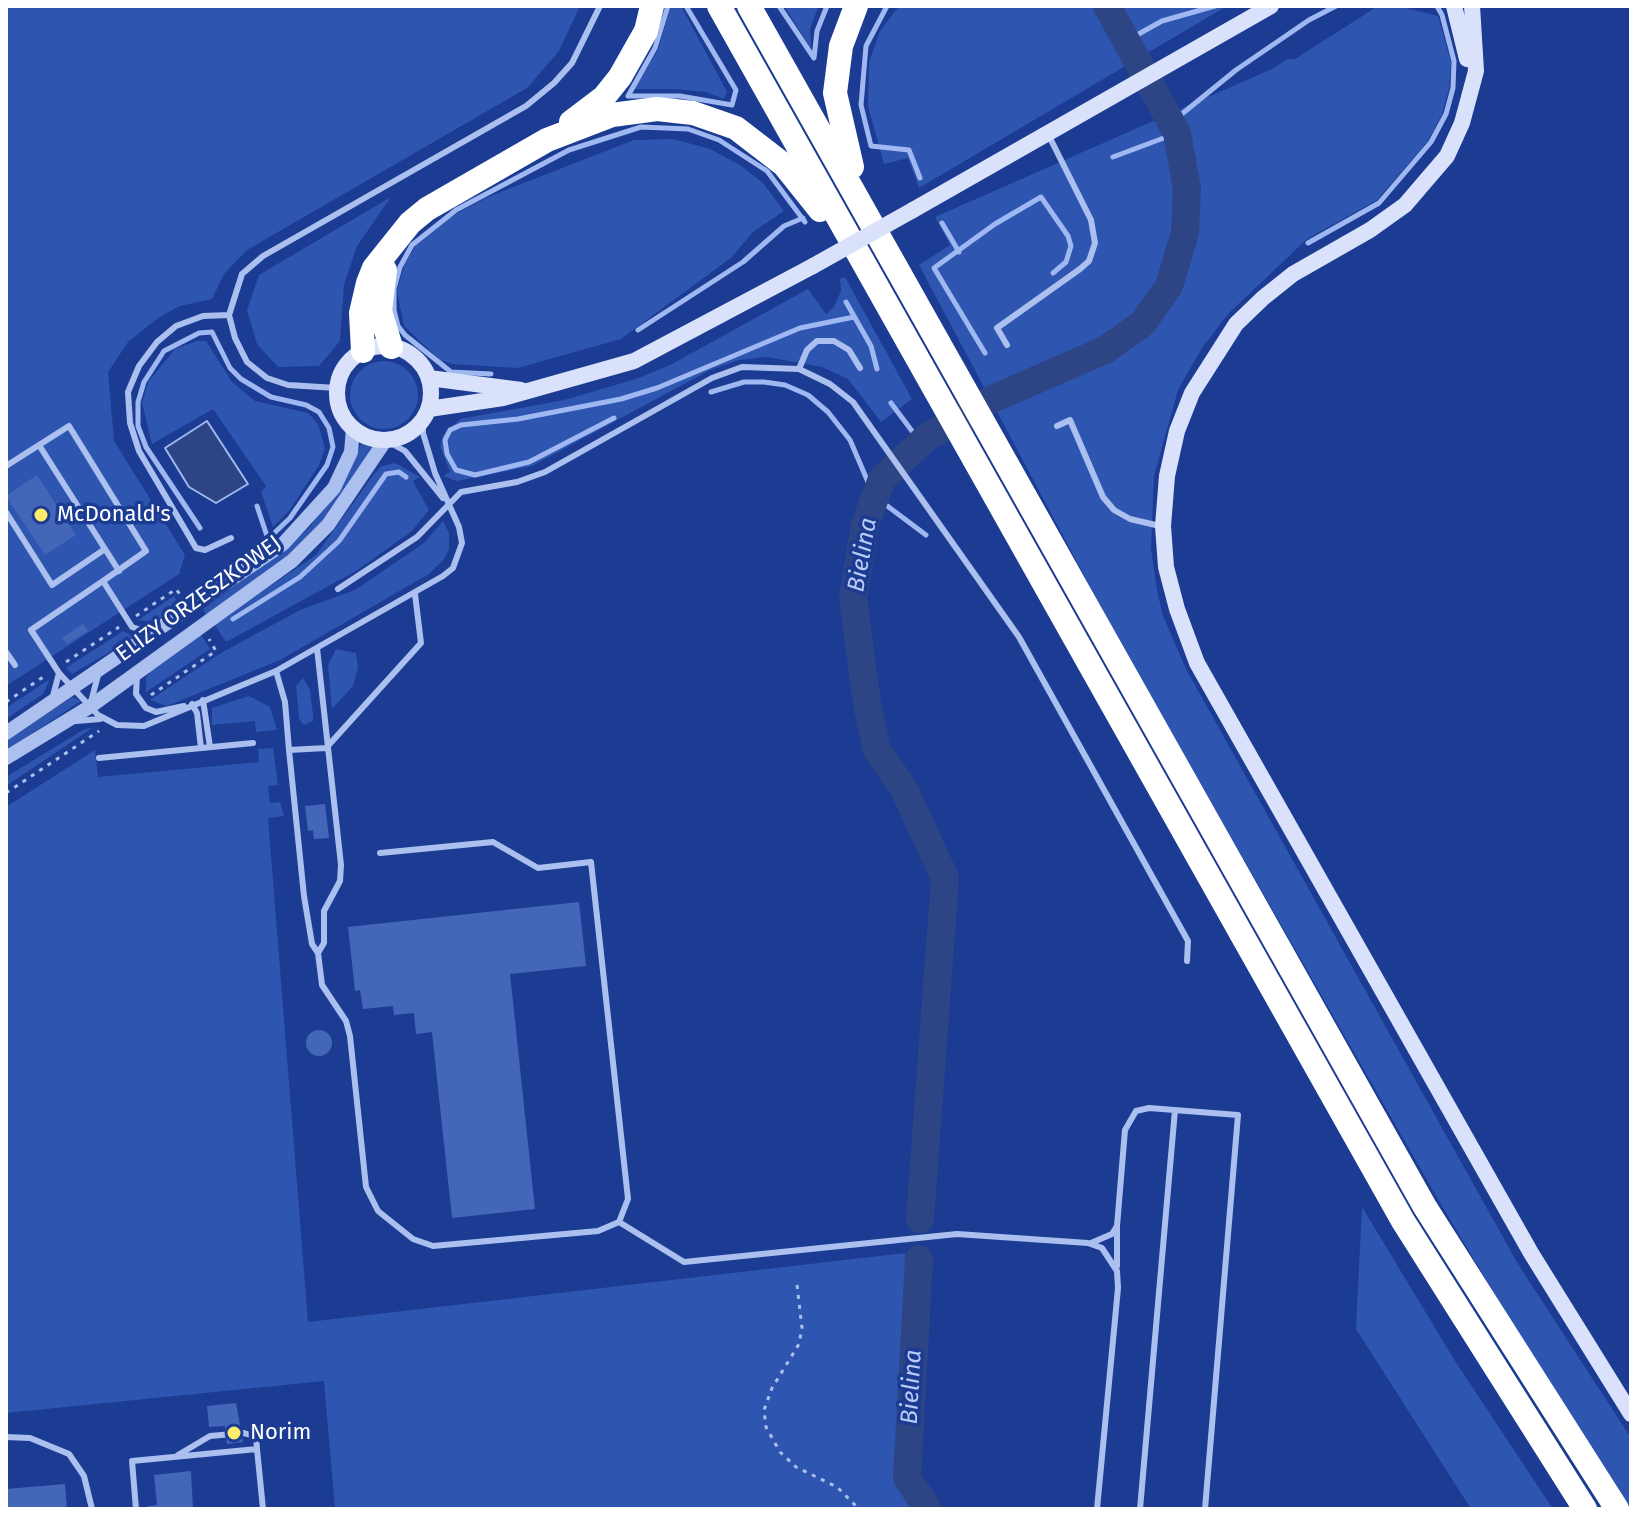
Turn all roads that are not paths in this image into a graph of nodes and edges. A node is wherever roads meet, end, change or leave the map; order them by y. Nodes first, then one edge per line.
1 (600, 6) edge
2 (652, 6) edge
3 (719, 6) edge
4 (749, 6) edge
5 (856, 6) edge
6 (1454, 6) edge
7 (1472, 6) edge
8 (1270, 8) edge
9 (1469, 98) junction
10 (1048, 134) junction
11 (547, 140) junction
12 (880, 236) junction
13 (394, 241) junction
14 (856, 251) junction
15 (229, 315) junction
16 (1007, 345) dead end
17 (391, 347) junction
18 (363, 351) junction
19 (860, 368) dead end
20 (799, 369) junction
21 (429, 378) junction
22 (337, 388) junction
23 (526, 390) junction
24 (426, 415) junction
25 (1057, 426) dead end
26 (353, 429) junction
27 (386, 441) junction
28 (39, 445) junction
29 (6, 466) edge
30 (447, 504) junction
31 (6, 512) edge
32 (1163, 526) junction
33 (231, 538) dead end
34 (105, 549) junction
35 (119, 571) junction
36 (103, 581) junction
37 (338, 589) dead end
38 (415, 594) junction
39 (158, 632) junction
40 (317, 648) junction
41 (6, 652) edge
42 (15, 665) dead end
43 (101, 670) junction
44 (137, 670) junction
45 (58, 671) junction
46 (276, 671) junction
47 (74, 688) junction
48 (203, 700) junction
49 (192, 704) junction
50 (91, 706) junction
51 (107, 720) junction
52 (20, 723) junction
53 (55, 731) junction
54 (6, 733) edge
55 (253, 743) dead end
56 (210, 747) junction
57 (201, 748) junction
58 (326, 748) junction
59 (289, 750) junction
60 (6, 758) edge
61 (99, 758) dead end
62 (380, 853) dead end
63 (318, 953) junction
64 (1187, 961) dead end
65 (1175, 1110) junction
66 (619, 1222) junction
67 (1117, 1226) junction
68 (1088, 1243) junction
69 (1117, 1271) junction
70 (1631, 1414) edge
71 (6, 1437) edge
72 (257, 1449) junction
73 (175, 1457) junction
74 (92, 1509) edge
75 (136, 1509) edge
76 (263, 1509) edge
77 (1097, 1509) edge
78 (1140, 1509) edge
79 (1205, 1509) edge
80 (1585, 1509) edge
81 (1617, 1509) edge

1 - 15 lane
2 - 11 highway
3 - 14 highway
4 - 12 highway
5 - 12 highway
6 - 9 main road
7 - 9 main road
8 - 10 main road
9 - 32 main road
10 - 16 lane
10 - 23 main road, bridge
11 - 13 highway
11 - 14 highway
12 - 81 highway
13 - 17 highway
13 - 18 highway
14 - 80 highway
15 - 22 lane
15 - 33 lane
17 - 18 main road
17 - 21 main road
18 - 22 main road
19 - 20 lane
20 - 30 lane
20 - 64 lane
21 - 23 main road
21 - 24 main road
22 - 26 main road
23 - 24 main road
24 - 27 main road
24 - 30 lane
25 - 32 lane
26 - 27 main road
26 - 39 street, ELIZY ORZESZKOWEJ
27 - 30 lane
27 - 44 street, ELIZY ORZESZKOWEJ
28 - 29 lane
28 - 34 lane
28 - 35 lane
30 - 37 lane
30 - 38 lane
31 - 34 lane
32 - 70 main road
34 - 35 lane
35 - 36 lane
36 - 39 lane
36 - 45 lane
38 - 40 lane
38 - 58 lane
39 - 43 street, ELIZY ORZESZKOWEJ
40 - 46 lane
40 - 58 lane
41 - 42 lane
43 - 47 street, ELIZY ORZESZKOWEJ
43 - 50 lane
44 - 49 lane
44 - 50 street, ELIZY ORZESZKOWEJ
45 - 47 lane
45 - 52 lane
46 - 48 lane
46 - 59 lane
47 - 50 lane
47 - 52 street, ELIZY ORZESZKOWEJ
48 - 49 lane
48 - 56 lane
49 - 51 lane
49 - 57 lane
50 - 51 lane
50 - 53 street, ELIZY ORZESZKOWEJ
51 - 53 lane
52 - 54 street, ELIZY ORZESZKOWEJ
53 - 60 street, ELIZY ORZESZKOWEJ
55 - 56 lane
56 - 57 lane
57 - 61 lane
58 - 59 lane
58 - 63 lane
59 - 63 lane
62 - 66 lane
63 - 66 lane
65 - 67 lane
65 - 78 lane
65 - 79 lane
66 - 68 lane
67 - 68 lane
67 - 69 lane
68 - 69 lane
69 - 77 lane
71 - 74 lane
72 - 73 lane
72 - 73 lane
72 - 76 lane
73 - 75 lane

